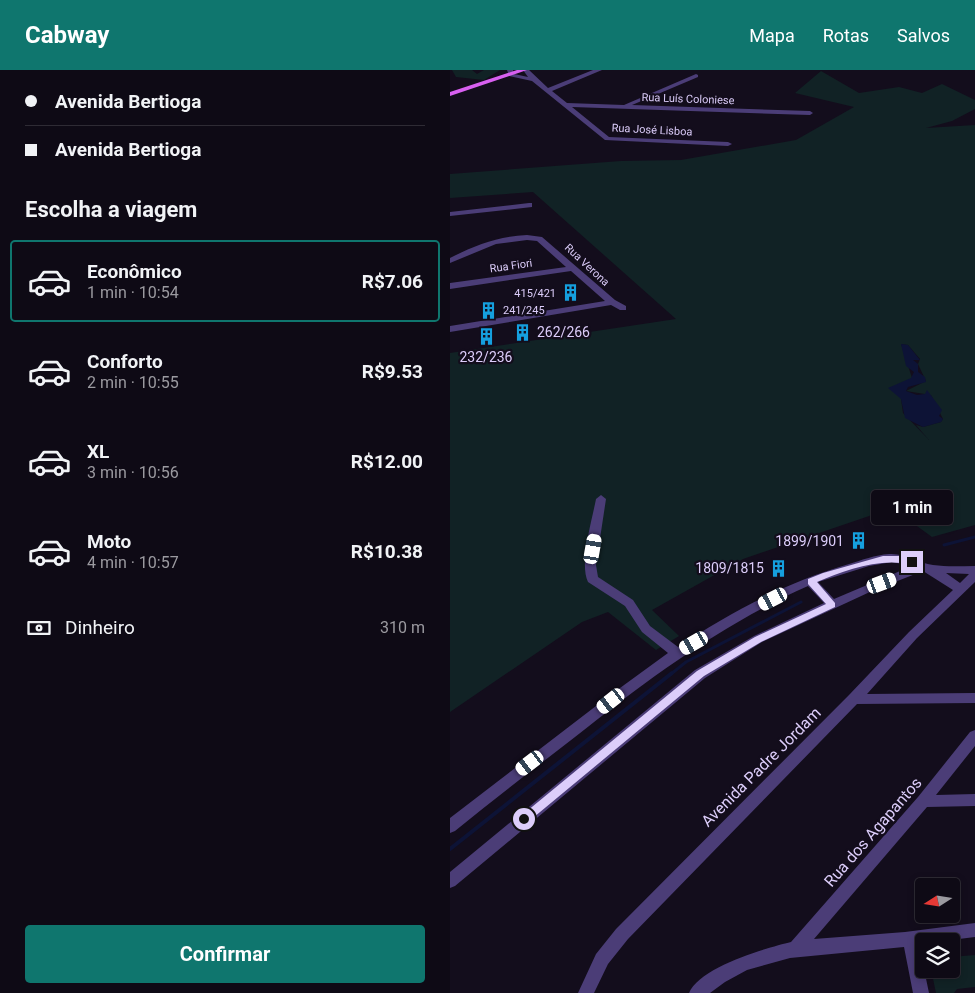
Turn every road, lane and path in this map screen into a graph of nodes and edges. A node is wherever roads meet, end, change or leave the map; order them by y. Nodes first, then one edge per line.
1 (525, 70) edge
2 (599, 70) edge
3 (510, 72) edge
4 (696, 76) dead end
5 (535, 80) junction
6 (548, 90) junction
7 (450, 94) edge
8 (566, 105) junction
9 (623, 106) junction
10 (810, 114) dead end
11 (728, 144) dead end
12 (529, 205) dead end
13 (450, 214) edge
14 (450, 261) edge
15 (574, 268) junction
16 (450, 286) edge
17 (612, 302) junction
18 (624, 308) dead end
19 (450, 329) edge
20 (602, 499) dead end
21 (928, 568) junction
22 (975, 570) edge
23 (975, 575) edge
24 (811, 582) junction
25 (960, 589) junction
26 (832, 605) junction
27 (677, 653) junction
28 (975, 698) edge
29 (854, 699) junction
30 (975, 736) edge
31 (975, 800) edge
32 (923, 801) junction
33 (450, 827) edge
34 (450, 881) edge
35 (975, 930) edge
36 (910, 939) junction
37 (795, 950) junction
38 (586, 993) edge
39 (697, 993) edge
40 (922, 993) edge

1 - 3 main road
1 - 5 street, Rua José Lisboa
2 - 6 street
3 - 5 street
3 - 7 main road
4 - 9 street
5 - 6 street, Rua José Lisboa
6 - 8 street, Rua José Lisboa
8 - 9 street, Rua Luís Coloniese
8 - 11 street, Rua José Lisboa
9 - 10 street, Rua Luís Coloniese
12 - 13 street
14 - 15 street, Rua Verona
15 - 16 street, Rua Fiori
15 - 17 street, Rua Verona
17 - 18 street
17 - 19 street, Rua Verona
20 - 27 street
21 - 22 street
21 - 24 street
21 - 25 street
21 - 26 street
23 - 25 street, Avenida Padre Jordam
24 - 26 street
24 - 27 street
25 - 29 street, Avenida Padre Jordam
26 - 34 street
27 - 33 street
28 - 29 street
29 - 38 street, Avenida Padre Jordam
30 - 32 street, Rua dos Agapantos
31 - 32 street
32 - 37 street, Rua dos Agapantos
35 - 36 street
36 - 37 street
36 - 40 street
37 - 39 street

